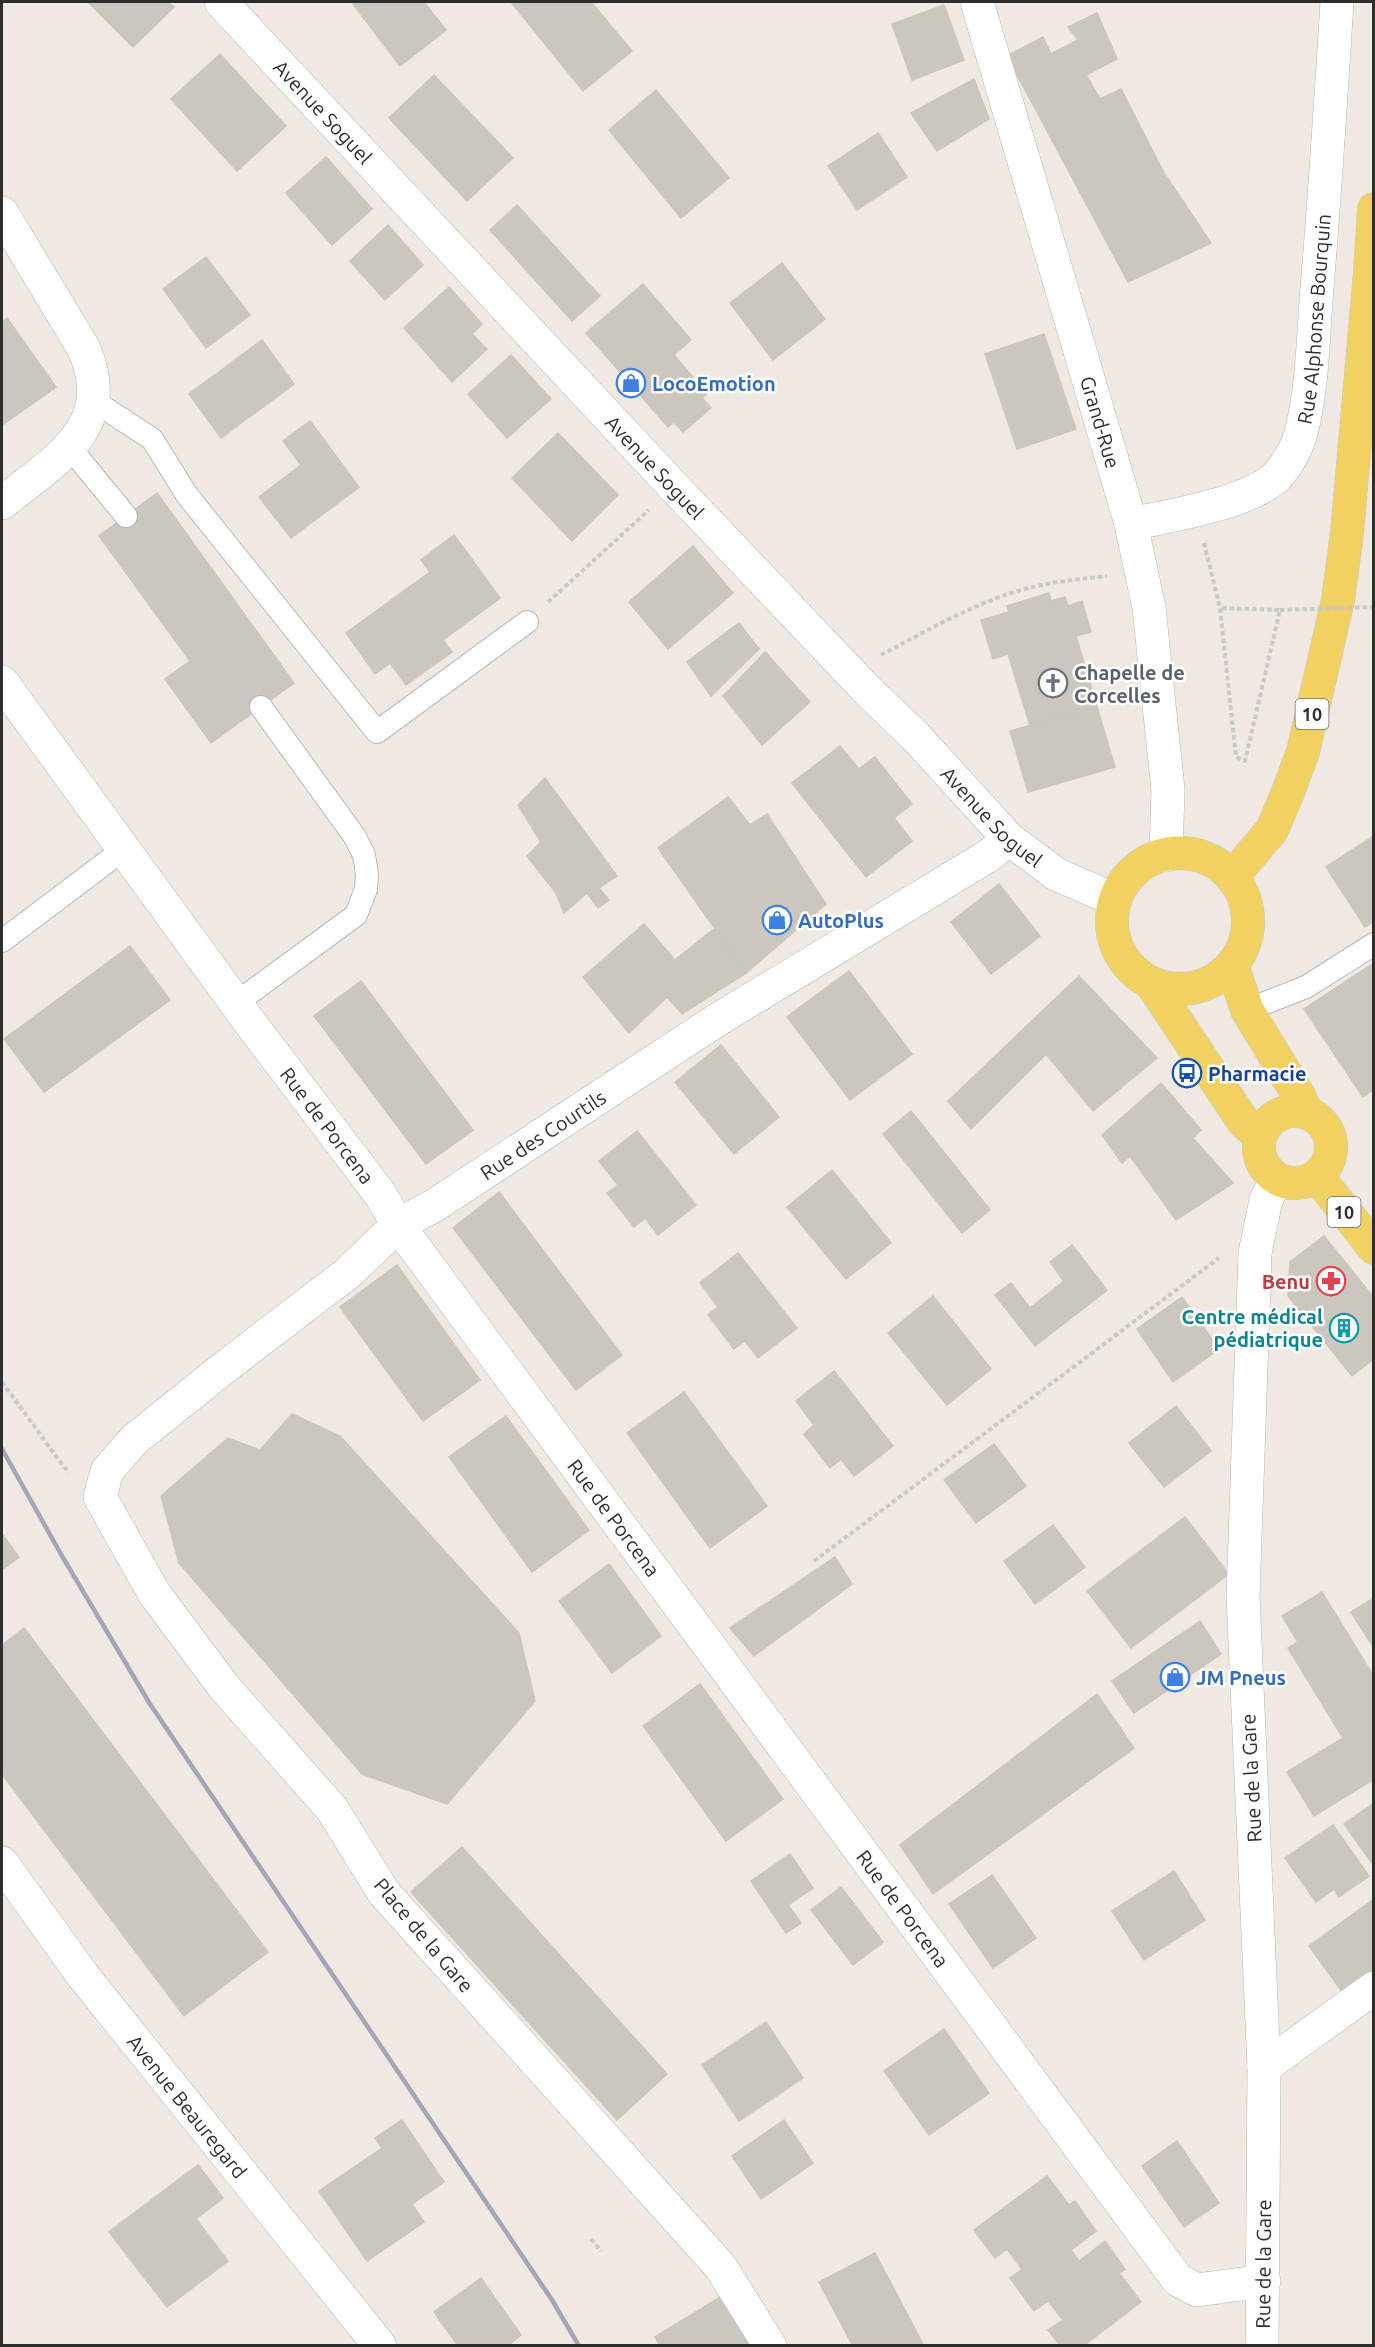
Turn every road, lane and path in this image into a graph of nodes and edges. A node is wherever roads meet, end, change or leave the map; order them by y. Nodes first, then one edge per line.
1 (221, 2) edge
2 (977, 2) edge
3 (1337, 2) edge
4 (1374, 209) edge
5 (2, 213) edge
6 (94, 401) junction
7 (70, 448) junction
8 (674, 487) junction
9 (2, 503) edge
10 (1196, 510) junction
11 (126, 516) dead end
12 (1131, 524) junction
13 (1143, 576) junction
14 (1374, 607) edge
15 (1220, 608) junction
16 (1280, 610) junction
17 (527, 622) joint
18 (2, 682) edge
19 (868, 691) junction
20 (261, 707) dead end
21 (1009, 839) junction
22 (124, 849) junction
23 (1166, 855) junction
24 (1232, 877) junction
25 (1115, 900) junction
26 (2, 941) edge
27 (1374, 944) edge
28 (1233, 965) junction
29 (1150, 983) junction
30 (236, 1003) junction
31 (1247, 1010) junction
32 (1307, 1113) junction
33 (1260, 1137) junction
34 (1317, 1176) junction
35 (1277, 1179) junction
36 (398, 1225) junction
37 (1260, 1227) junction
38 (1374, 1248) edge
39 (2, 1382) edge
40 (103, 1484) junction
41 (814, 1561) dead end
42 (2, 1863) edge
43 (1374, 1988) edge
44 (1264, 2067) junction
45 (591, 2239) dead end
46 (601, 2251) dead end
47 (1264, 2281) junction
48 (380, 2346) edge
49 (770, 2346) edge
50 (1262, 2346) edge

1 - 8 street, Avenue Soguel
2 - 12 street, Grand-Rue
3 - 10 street, Rue Alphonse Bourquin
4 - 24 main road, 10
5 - 6 street
6 - 7 street
6 - 17 lane
7 - 9 street
7 - 11 lane
8 - 17 path
8 - 19 street, Avenue Soguel
10 - 12 street, Rue Alphonse Bourquin
10 - 15 path
12 - 13 street, Grand-Rue
13 - 19 path
13 - 23 street, Grand-Rue
14 - 16 path, bridge
15 - 16 path
15 - 16 path
18 - 22 street, Rue de Porcena
19 - 21 street, Avenue Soguel
20 - 30 lane
21 - 25 street, Avenue Soguel
21 - 36 street, Rue des Courtils
22 - 26 lane
22 - 30 street, Rue de Porcena
23 - 24 main road
23 - 25 main road
24 - 28 main road
25 - 29 main road
27 - 31 lane
28 - 29 main road
28 - 31 main road
29 - 33 main road
30 - 36 street, Rue de Porcena
31 - 32 main road
32 - 33 main road
32 - 34 main road
33 - 35 main road
34 - 35 main road
34 - 38 main road, 10
35 - 37 street, Rue de la Gare
36 - 40 street, Rue des Courtils
36 - 47 street, Rue de Porcena
37 - 41 path
37 - 44 street, Rue de la Gare
39 - 40 path
40 - 49 street, Place de la Gare
42 - 48 street, Avenue Beauregard
43 - 44 street
44 - 47 street, Rue de la Gare
45 - 46 path
47 - 50 street, Rue de la Gare

